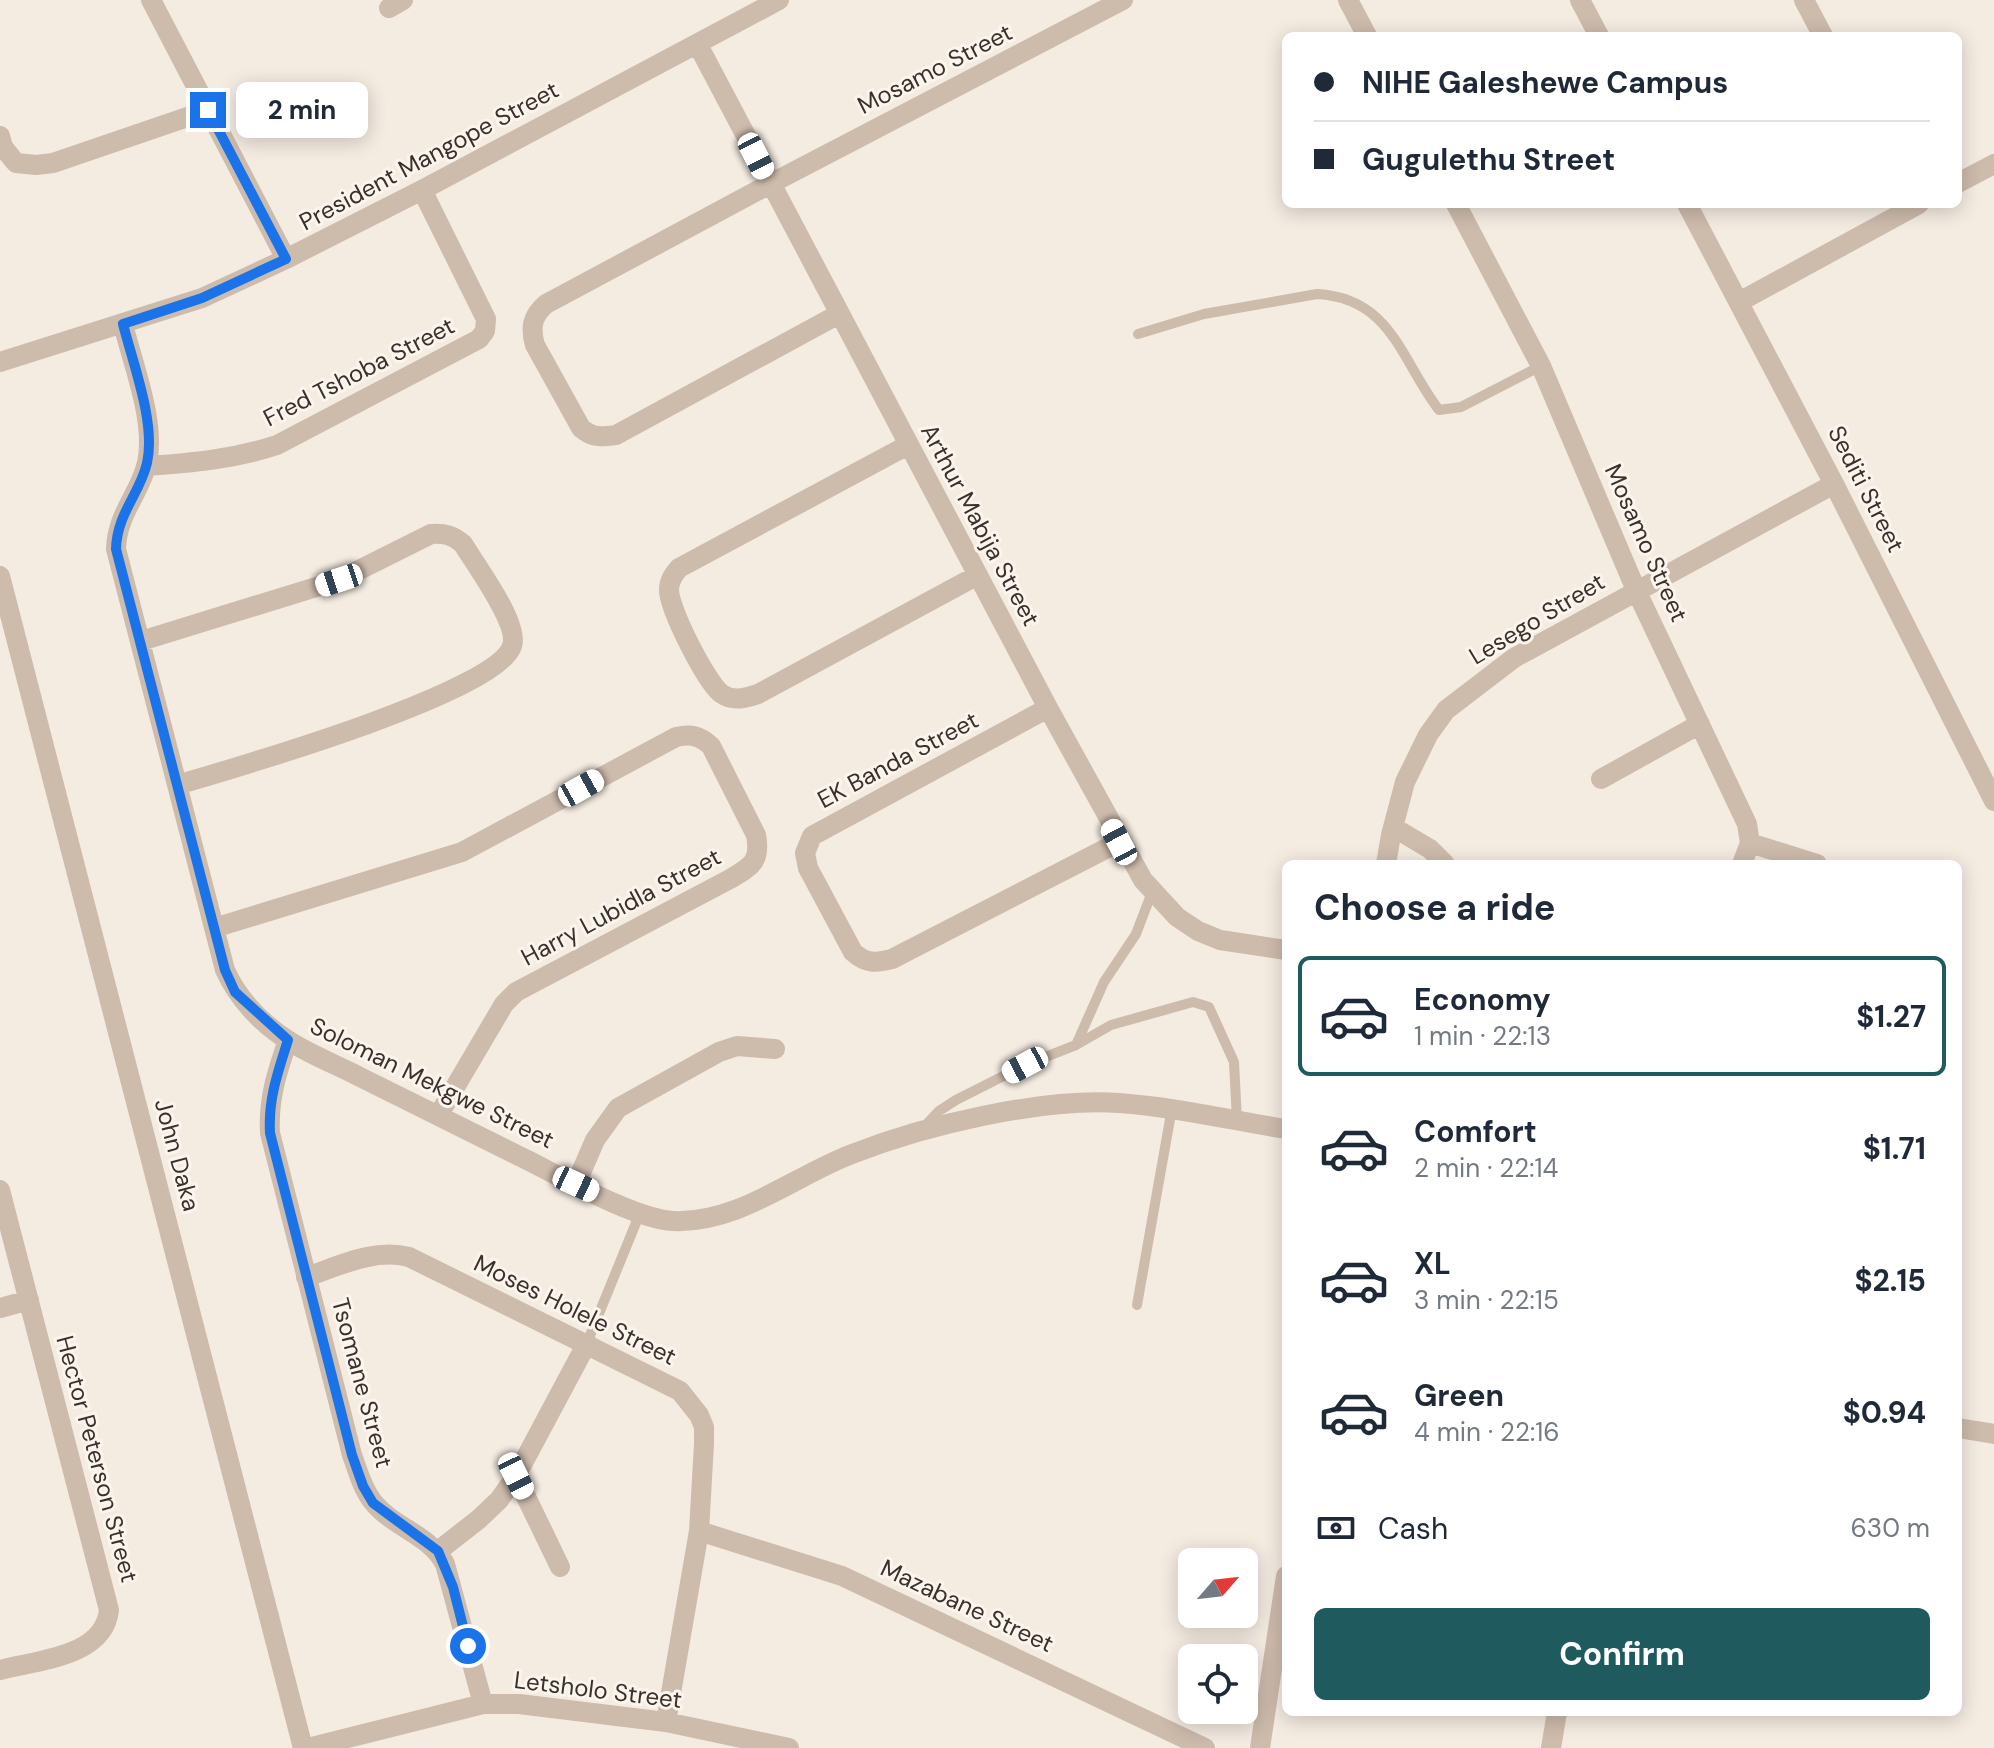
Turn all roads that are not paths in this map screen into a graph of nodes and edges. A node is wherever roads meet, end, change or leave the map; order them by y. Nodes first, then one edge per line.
1 (151, 0) edge
2 (779, 0) edge
3 (1123, 0) edge
4 (1348, 0) edge
5 (1580, 0) edge
6 (1804, 0) edge
7 (1365, 32) edge
8 (1597, 32) edge
9 (1821, 32) edge
10 (698, 45) junction
11 (208, 110) junction
12 (0, 136) edge
13 (1994, 164) edge
14 (1962, 181) edge
15 (770, 184) junction
16 (422, 190) junction
17 (1458, 208) edge
18 (1689, 208) edge
19 (1909, 208) edge
20 (286, 259) junction
21 (1739, 302) junction
22 (839, 314) junction
23 (123, 324) junction
24 (1138, 334) dead end
25 (0, 362) edge
26 (1541, 366) junction
27 (908, 445) junction
28 (146, 466) junction
29 (1834, 484) junction
30 (978, 575) junction
31 (0, 576) edge
32 (1636, 590) junction
33 (141, 641) junction
34 (1048, 708) junction
35 (1700, 724) junction
36 (1601, 779) dead end
37 (177, 785) junction
38 (1994, 801) edge
39 (1393, 827) junction
40 (1119, 842) junction
41 (1742, 857) edge
42 (1387, 860) edge
43 (1441, 860) edge
44 (1774, 860) edge
45 (1152, 892) junction
46 (214, 928) junction
47 (1282, 949) edge
48 (288, 1040) junction
49 (1076, 1045) junction
50 (775, 1049) dead end
51 (1172, 1108) junction
52 (438, 1116) junction
53 (1237, 1121) junction
54 (1282, 1128) edge
55 (920, 1131) junction
56 (576, 1184) junction
57 (0, 1190) edge
58 (640, 1213) junction
59 (306, 1277) junction
60 (29, 1300) junction
61 (1137, 1305) dead end
62 (0, 1308) edge
63 (587, 1343) junction
64 (1962, 1429) edge
65 (1994, 1434) edge
66 (516, 1476) junction
67 (699, 1531) junction
68 (438, 1551) junction
69 (560, 1567) dead end
70 (1282, 1602) edge
71 (0, 1670) edge
72 (483, 1704) junction
73 (1556, 1716) edge
74 (666, 1722) junction
75 (306, 1748) edge
76 (789, 1748) edge
77 (1205, 1748) edge
78 (1260, 1748) edge
79 (1551, 1748) edge

1 - 11 street
2 - 10 street, President Mangope Street
3 - 15 street, Mosamo Street
4 - 7 street
5 - 8 street
6 - 9 street
10 - 15 street, Arthur Mabija Street
10 - 16 street, President Mangope Street
11 - 12 street
11 - 20 street
13 - 14 street
15 - 22 street, Arthur Mabija Street
15 - 22 street, Mosamo Street
16 - 20 street, President Mangope Street
16 - 28 street, Fred Tshoba Street
17 - 26 street, Mosamo Street
18 - 21 street, Sediti Street
19 - 21 street
20 - 23 street, President Mangope Street
21 - 29 street, Sediti Street
22 - 27 street, Arthur Mabija Street
23 - 25 street, President Mangope Street
23 - 28 street, Soloman Mekgwe Street
24 - 26 lane
26 - 32 street, Mosamo Street
27 - 30 street, Arthur Mabija Street
27 - 30 street
28 - 33 street, Soloman Mekgwe Street
29 - 32 street, Lesego Street
29 - 38 street, Sediti Street
30 - 34 street, Arthur Mabija Street
31 - 75 street, John Daka
32 - 35 street, Mosamo Street
32 - 39 street, Lesego Street
33 - 37 street, Soloman Mekgwe Street
33 - 37 street
34 - 40 street, Arthur Mabija Street
34 - 40 street, EK Banda Street
35 - 36 street
35 - 41 street, Mosamo Street
37 - 46 street, Soloman Mekgwe Street
39 - 42 street, Lesego Street
39 - 43 street
40 - 45 street, Arthur Mabija Street
41 - 44 street, Mosamo Street
45 - 47 street, Arthur Mabija Street
45 - 49 lane
46 - 48 street, Soloman Mekgwe Street
46 - 52 street, Harry Lubidla Street
48 - 52 street, Soloman Mekgwe Street
48 - 59 street, Tsomane Street
49 - 53 lane
49 - 55 lane
50 - 56 street
51 - 53 street, Soloman Mekgwe Street
51 - 55 street, Soloman Mekgwe Street
51 - 61 lane
52 - 56 street, Soloman Mekgwe Street
53 - 54 street, Soloman Mekgwe Street
55 - 58 street, Soloman Mekgwe Street
56 - 58 street, Soloman Mekgwe Street
57 - 60 street, Hector Peterson Street
58 - 63 lane
59 - 63 street, Moses Holele Street
59 - 68 street, Tsomane Street
60 - 62 street
60 - 71 street, Hector Peterson Street
63 - 66 street
63 - 67 street, Moses Holele Street
64 - 65 street
66 - 68 street
66 - 69 street
67 - 74 street, Moses Holele Street
67 - 77 street, Mazabane Street
68 - 72 street
70 - 78 street
72 - 74 street, Letsholo Street
72 - 75 street, Letsholo Street
73 - 79 street
74 - 76 street, Letsholo Street

